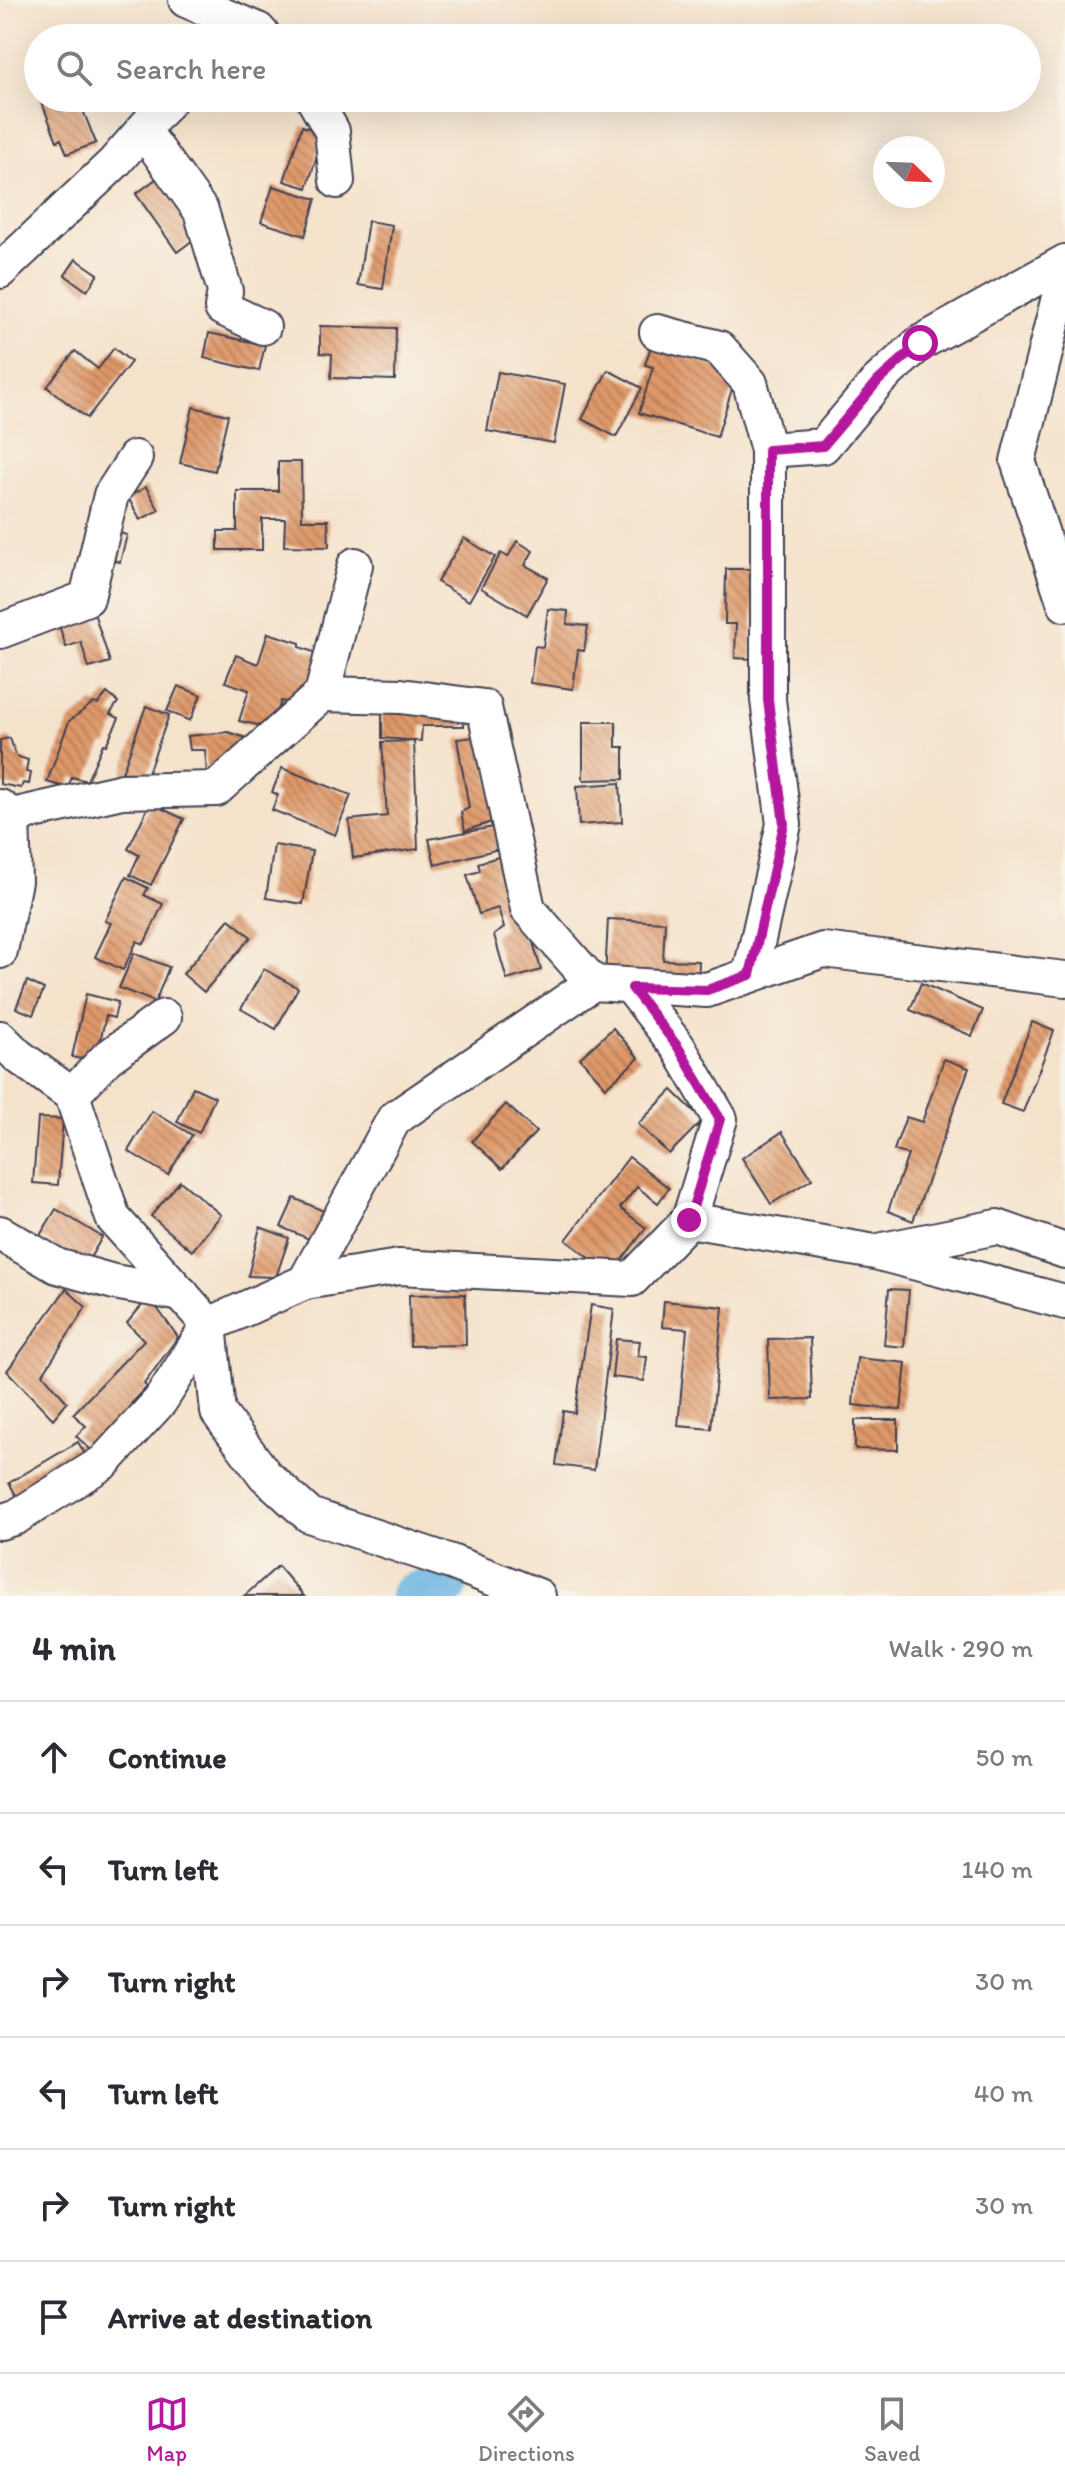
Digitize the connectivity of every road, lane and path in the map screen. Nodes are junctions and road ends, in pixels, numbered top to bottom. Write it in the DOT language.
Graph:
graph roads {
  1 [pos="201,16"];
  2 [pos="234,24"];
  3 [pos="159,112"];
  4 [pos="321,112"];
  5 [pos="143,130"];
  6 [pos="337,181"];
  7 [pos="1065,262"];
  8 [pos="0,271"];
  9 [pos="1065,273"];
  10 [pos="263,327"];
  11 [pos="657,332"];
  12 [pos="768,450"];
  13 [pos="135,458"];
  14 [pos="355,565"];
  15 [pos="1065,604"];
  16 [pos="0,631"];
  17 [pos="322,694"];
  18 [pos="6,811"];
  19 [pos="0,951"];
  20 [pos="750,975"];
  21 [pos="1065,979"];
  22 [pos="593,983"];
  23 [pos="632,988"];
  24 [pos="164,1017"];
  25 [pos="0,1038"];
  26 [pos="72,1095"];
  27 [pos="689,1220"];
  28 [pos="0,1233"];
  29 [pos="1065,1251"];
  30 [pos="875,1252"];
  31 [pos="305,1282"];
  32 [pos="182,1294"];
  33 [pos="1065,1302"];
  34 [pos="209,1325"];
  35 [pos="0,1522"];
  36 [pos="538,1596"];
  1 -- 2 [label="street"];
  3 -- 5 [label="street"];
  4 -- 6 [label="street"];
  5 -- 8 [label="street"];
  5 -- 10 [label="street"];
  7 -- 12 [label="street"];
  9 -- 15 [label="street"];
  11 -- 12 [label="street"];
  12 -- 20 [label="street"];
  13 -- 16 [label="street"];
  14 -- 17 [label="street"];
  17 -- 18 [label="street"];
  17 -- 22 [label="street"];
  18 -- 19 [label="street"];
  20 -- 21 [label="street"];
  20 -- 23 [label="street"];
  22 -- 23 [label="street"];
  22 -- 31 [label="street"];
  23 -- 27 [label="street"];
  24 -- 26 [label="street"];
  25 -- 26 [label="street"];
  26 -- 32 [label="street"];
  27 -- 30 [label="street"];
  27 -- 31 [label="street"];
  28 -- 32 [label="street"];
  29 -- 30 [label="street"];
  30 -- 33 [label="street"];
  31 -- 34 [label="street"];
  32 -- 34 [label="street"];
  34 -- 35 [label="street"];
  34 -- 36 [label="street"];
}
